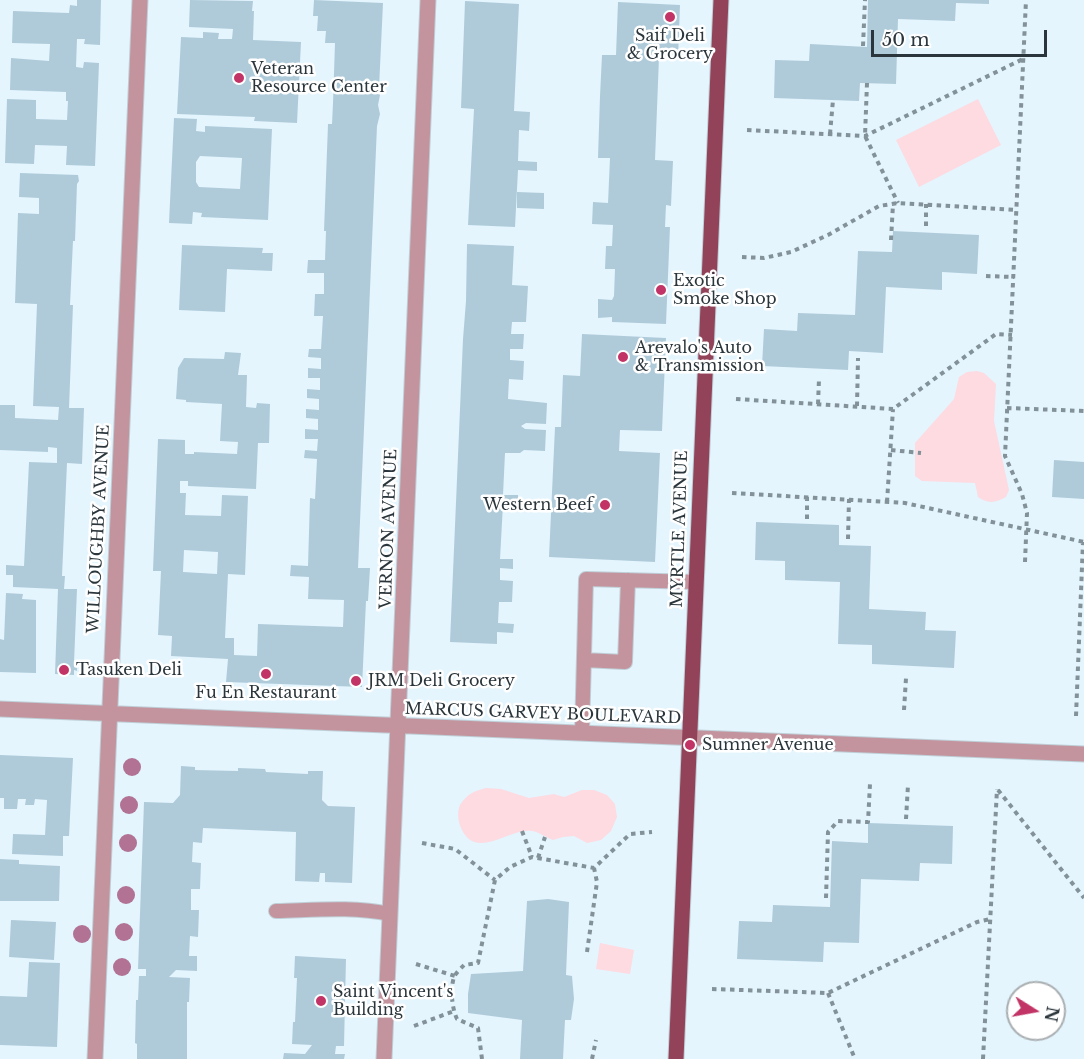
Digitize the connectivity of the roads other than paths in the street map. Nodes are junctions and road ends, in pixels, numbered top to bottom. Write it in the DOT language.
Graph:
graph roads {
  1 [pos="140,0"];
  2 [pos="429,0"];
  3 [pos="721,0"];
  4 [pos="628,580"];
  5 [pos="696,582"];
  6 [pos="584,660"];
  7 [pos="0,709"];
  8 [pos="109,714"];
  9 [pos="398,726"];
  10 [pos="582,733"];
  11 [pos="689,738"];
  12 [pos="1084,754"];
  13 [pos="276,911"];
  14 [pos="390,914"];
  15 [pos="95,1059"];
  16 [pos="384,1059"];
  17 [pos="676,1059"];
  1 -- 8 [label="street, WILLOUGHBY AVENUE"];
  2 -- 9 [label="street, VERNON AVENUE"];
  3 -- 5 [label="main road, MYRTLE AVENUE"];
  4 -- 5 [label="lane"];
  4 -- 6 [label="lane"];
  4 -- 6 [label="lane"];
  5 -- 11 [label="main road, MYRTLE AVENUE"];
  6 -- 10 [label="lane"];
  7 -- 8 [label="street, MARCUS GARVEY BOULEVARD"];
  8 -- 9 [label="street, MARCUS GARVEY BOULEVARD"];
  8 -- 15 [label="street, WILLOUGHBY AVENUE"];
  9 -- 10 [label="street, MARCUS GARVEY BOULEVARD"];
  9 -- 14 [label="street, VERNON AVENUE"];
  10 -- 11 [label="street, MARCUS GARVEY BOULEVARD"];
  11 -- 12 [label="street, MARCUS GARVEY BOULEVARD"];
  11 -- 17 [label="main road, MYRTLE AVENUE"];
  13 -- 14 [label="lane"];
  14 -- 16 [label="street, VERNON AVENUE"];
}
